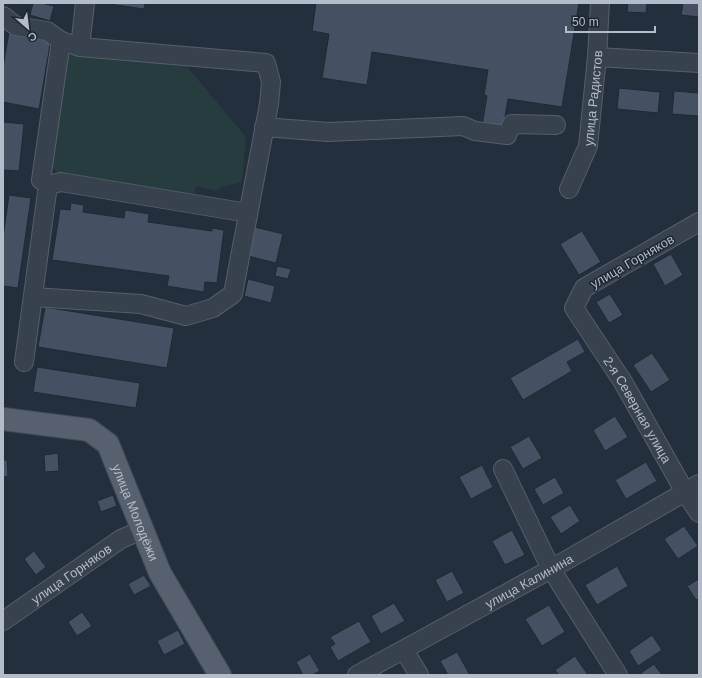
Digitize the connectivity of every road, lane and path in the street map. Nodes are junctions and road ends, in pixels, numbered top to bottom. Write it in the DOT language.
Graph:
graph roads {
  1 [pos="85,3"];
  2 [pos="600,3"];
  3 [pos="3,16"];
  4 [pos="61,41"];
  5 [pos="80,46"];
  6 [pos="597,57"];
  7 [pos="699,63"];
  8 [pos="556,125"];
  9 [pos="264,127"];
  10 [pos="48,185"];
  11 [pos="569,189"];
  12 [pos="248,213"];
  13 [pos="699,222"];
  14 [pos="33,297"];
  15 [pos="574,308"];
  16 [pos="24,362"];
  17 [pos="3,419"];
  18 [pos="503,469"];
  19 [pos="692,488"];
  20 [pos="699,513"];
  21 [pos="142,530"];
  22 [pos="551,569"];
  23 [pos="3,621"];
  24 [pos="404,650"];
  25 [pos="220,675"];
  26 [pos="357,675"];
  27 [pos="419,675"];
  28 [pos="618,675"];
  1 -- 5 [label="street"];
  2 -- 6 [label="street, улица Радистов"];
  3 -- 4 [label="street"];
  4 -- 5 [label="street"];
  4 -- 10 [label="street"];
  5 -- 9 [label="street"];
  6 -- 7 [label="street"];
  6 -- 11 [label="street, улица Радистов"];
  8 -- 9 [label="street"];
  9 -- 12 [label="street"];
  10 -- 12 [label="street"];
  10 -- 14 [label="street"];
  12 -- 14 [label="street"];
  13 -- 15 [label="street, улица Горняков"];
  14 -- 16 [label="street"];
  15 -- 19 [label="street, 2-я Северная улица"];
  17 -- 21 [label="main road, улица Молодёжи"];
  18 -- 22 [label="street"];
  19 -- 20 [label="street, 2-я Северная улица"];
  19 -- 22 [label="street, улица Калинина"];
  21 -- 23 [label="street, улица Горняков"];
  21 -- 25 [label="main road, улица Молодёжи"];
  22 -- 24 [label="street, улица Калинина"];
  22 -- 28 [label="street"];
  24 -- 26 [label="street, улица Калинина"];
  24 -- 27 [label="street"];
}
